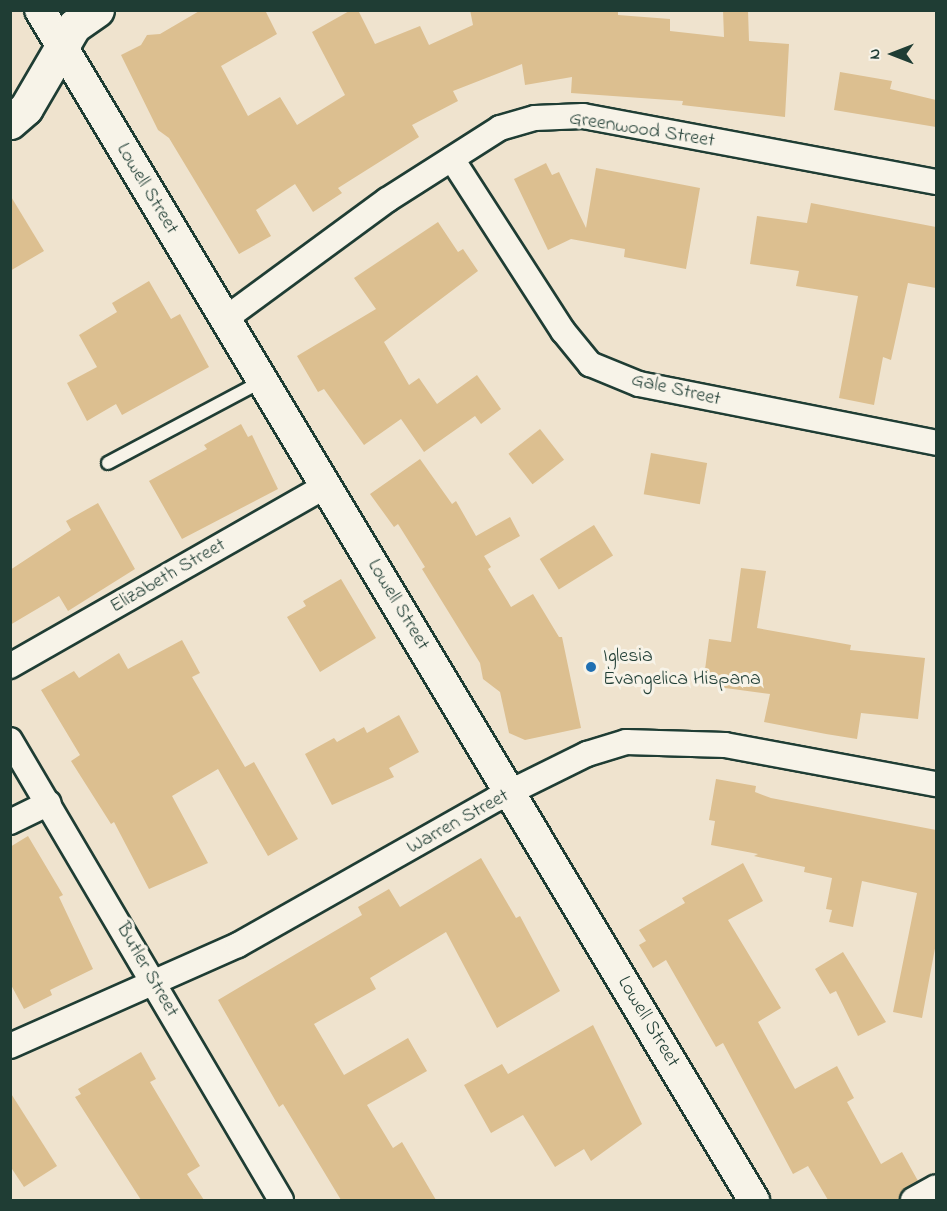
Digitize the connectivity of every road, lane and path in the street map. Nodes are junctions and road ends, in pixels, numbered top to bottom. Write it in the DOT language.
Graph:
graph roads {
  1 [pos="40,10"];
  2 [pos="98,10"];
  3 [pos="61,46"];
  4 [pos="10,122"];
  5 [pos="452,159"];
  6 [pos="936,182"];
  7 [pos="225,319"];
  8 [pos="263,381"];
  9 [pos="936,443"];
  10 [pos="108,463"];
  11 [pos="326,486"];
  12 [pos="10,666"];
  13 [pos="10,740"];
  14 [pos="936,784"];
  15 [pos="510,792"];
  16 [pos="49,803"];
  17 [pos="10,822"];
  18 [pos="154,982"];
  19 [pos="10,1046"];
  20 [pos="936,1187"];
  21 [pos="281,1200"];
  22 [pos="754,1200"];
  23 [pos="913,1200"];
  1 -- 3 [label="street, Lowell Street"];
  2 -- 3 [label="main road"];
  3 -- 4 [label="main road"];
  3 -- 7 [label="street, Lowell Street"];
  5 -- 6 [label="street, Greenwood Street"];
  5 -- 7 [label="street, Greenwood Street"];
  5 -- 9 [label="street, Gale Street"];
  7 -- 8 [label="street, Lowell Street"];
  8 -- 10 [label="lane"];
  8 -- 11 [label="street, Lowell Street"];
  11 -- 12 [label="street, Elizabeth Street"];
  11 -- 15 [label="street, Lowell Street"];
  13 -- 16 [label="street, Butler Street"];
  14 -- 15 [label="street, Warren Street"];
  15 -- 18 [label="street, Warren Street"];
  15 -- 22 [label="street, Lowell Street"];
  16 -- 17 [label="street"];
  16 -- 18 [label="street, Butler Street"];
  18 -- 19 [label="street, Warren Street"];
  18 -- 21 [label="street, Butler Street"];
  20 -- 23 [label="street"];
}
